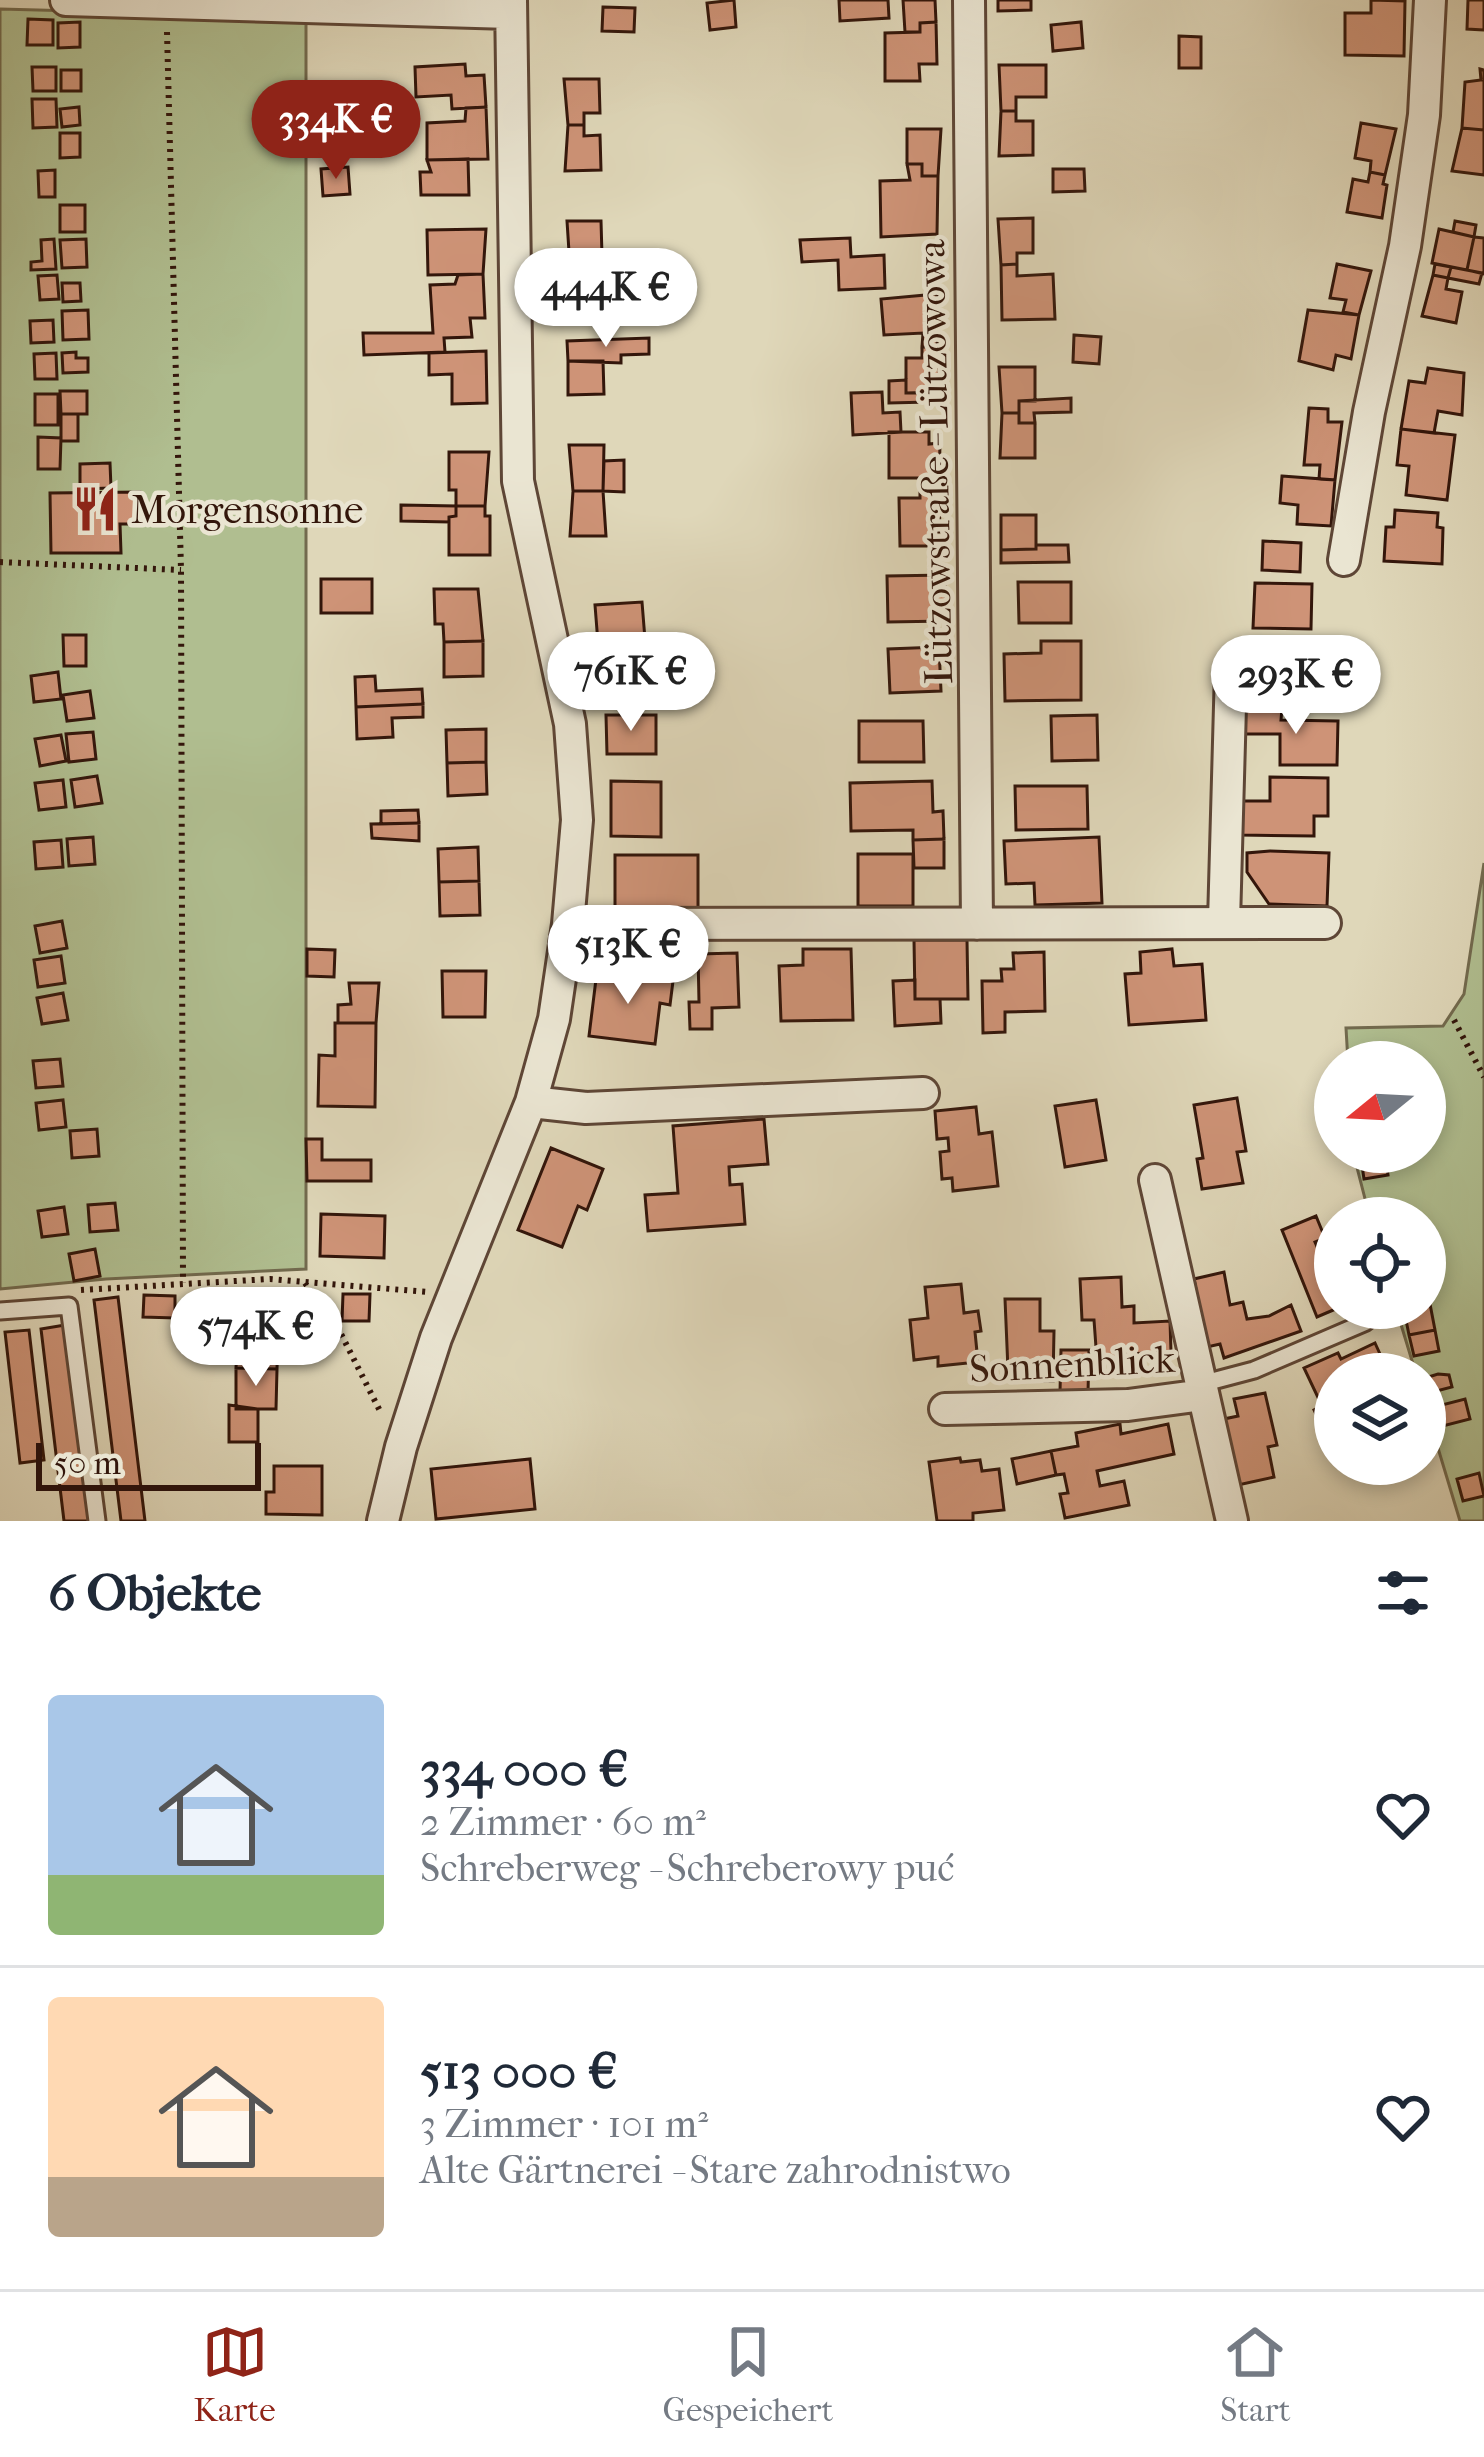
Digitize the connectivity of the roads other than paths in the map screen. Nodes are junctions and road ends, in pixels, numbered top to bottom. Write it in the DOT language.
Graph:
graph roads {
  1 [pos="66,0"];
  2 [pos="969,0"];
  3 [pos="1430,0"];
  4 [pos="510,7"];
  5 [pos="1344,560"];
  6 [pos="1231,670"];
  7 [pos="1224,922"];
  8 [pos="1325,923"];
  9 [pos="568,924"];
  10 [pos="977,924"];
  11 [pos="923,1093"];
  12 [pos="531,1102"];
  13 [pos="1155,1180"];
  14 [pos="0,1312"];
  15 [pos="1350,1329"];
  16 [pos="1202,1389"];
  17 [pos="945,1409"];
  18 [pos="97,1521"];
  19 [pos="383,1521"];
  20 [pos="1232,1521"];
  1 -- 4 [label="street"];
  2 -- 10 [label="street, Lützowstraße - Lützowowa"];
  3 -- 5 [label="street"];
  4 -- 9 [label="street"];
  6 -- 7 [label="street"];
  7 -- 8 [label="street"];
  7 -- 10 [label="street"];
  9 -- 10 [label="street"];
  9 -- 12 [label="street"];
  11 -- 12 [label="street"];
  12 -- 19 [label="street"];
  13 -- 16 [label="street, Sonnenblick"];
  14 -- 18 [label="lane"];
  15 -- 16 [label="lane, Sonnenblick"];
  16 -- 17 [label="street, Sonnenblick"];
  16 -- 20 [label="street, Sonnenblick"];
}
